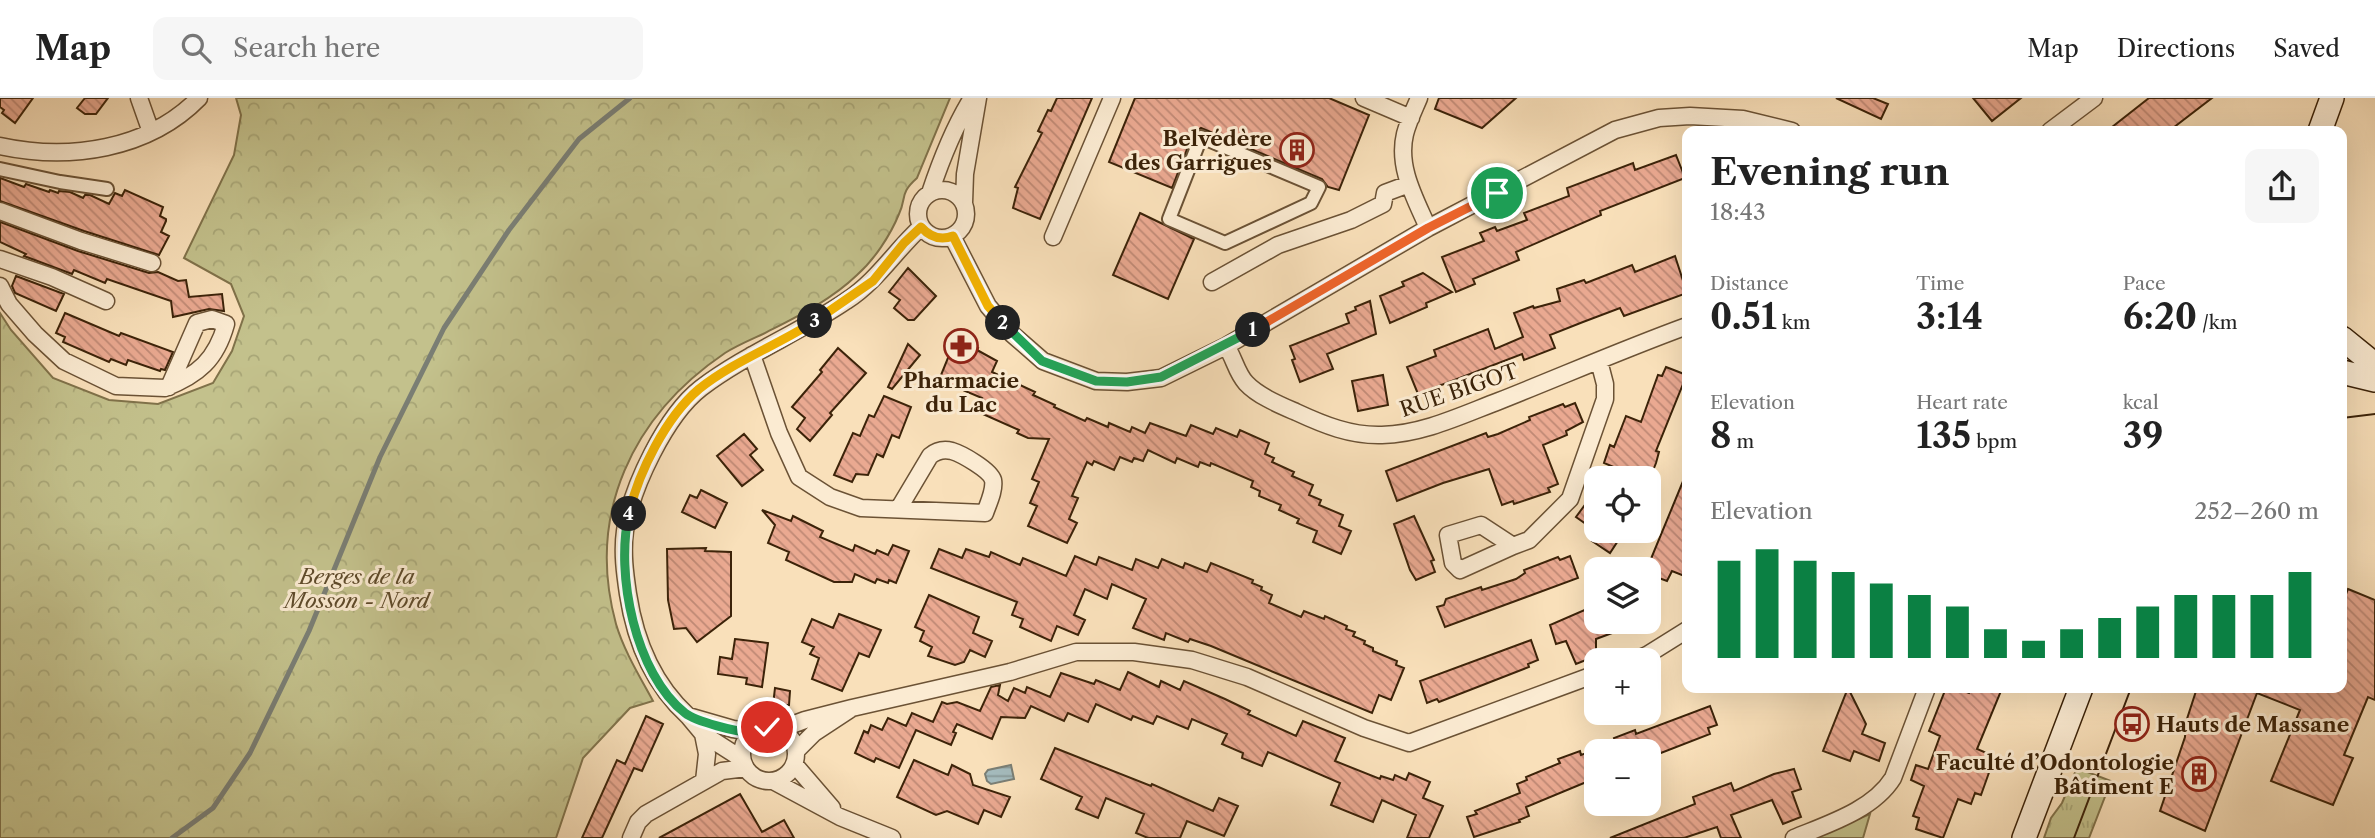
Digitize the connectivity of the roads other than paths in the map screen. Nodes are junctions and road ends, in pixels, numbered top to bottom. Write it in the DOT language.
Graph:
graph roads {
  1 [pos="139,98"];
  2 [pos="199,98"];
  3 [pos="972,98"];
  4 [pos="978,98"];
  5 [pos="1112,98"];
  6 [pos="1364,98"];
  7 [pos="1419,98"];
  8 [pos="2094,98"];
  9 [pos="2332,98"];
  10 [pos="1411,118"];
  11 [pos="1772,126"];
  12 [pos="2057,126"];
  13 [pos="2322,126"];
  14 [pos="151,132"];
  15 [pos="1201,137"];
  16 [pos="0,146"];
  17 [pos="0,169"];
  18 [pos="1409,184"];
  19 [pos="107,189"];
  20 [pos="930,193"];
  21 [pos="964,203"];
  22 [pos="0,211"];
  23 [pos="921,227"];
  24 [pos="1428,228"];
  25 [pos="953,236"];
  26 [pos="1053,237"];
  27 [pos="0,259"];
  28 [pos="152,263"];
  29 [pos="1212,282"];
  30 [pos="0,286"];
  31 [pos="106,301"];
  32 [pos="1682,328"];
  33 [pos="2347,343"];
  34 [pos="1226,345"];
  35 [pos="2347,353"];
  36 [pos="752,355"];
  37 [pos="1599,361"];
  38 [pos="2373,367"];
  39 [pos="2347,373"];
  40 [pos="169,387"];
  41 [pos="899,508"];
  42 [pos="1513,546"];
  43 [pos="1682,633"];
  44 [pos="1658,648"];
  45 [pos="1584,678"];
  46 [pos="1925,693"];
  47 [pos="2079,693"];
  48 [pos="852,708"];
  49 [pos="688,716"];
  50 [pos="781,729"];
  51 [pos="754,732"];
  52 [pos="704,734"];
  53 [pos="796,758"];
  54 [pos="744,763"];
  55 [pos="704,781"];
  56 [pos="773,781"];
  57 [pos="840,817"];
  58 [pos="631,838"];
  59 [pos="892,838"];
  60 [pos="1794,838"];
  61 [pos="2024,838"];
  1 -- 14 [label="street"];
  2 -- 14 [label="street"];
  3 -- 20 [label="street"];
  4 -- 21 [label="street"];
  5 -- 26 [label="street"];
  6 -- 10 [label="street"];
  7 -- 10 [label="street"];
  8 -- 12 [label="street"];
  9 -- 13 [label="main road"];
  10 -- 18 [label="street"];
  11 -- 24 [label="street"];
  14 -- 16 [label="street"];
  15 -- 15 [label="street"];
  17 -- 19 [label="street"];
  18 -- 24 [label="street"];
  18 -- 29 [label="street"];
  20 -- 21 [label="street"];
  20 -- 23 [label="street"];
  21 -- 25 [label="street"];
  22 -- 28 [label="street"];
  23 -- 25 [label="street"];
  23 -- 36 [label="street"];
  24 -- 34 [label="street"];
  25 -- 34 [label="street"];
  27 -- 31 [label="street"];
  30 -- 40 [label="street"];
  32 -- 37 [label="street, RUE BIGOT"];
  33 -- 38 [label="main road"];
  34 -- 37 [label="street, RUE BIGOT"];
  35 -- 38 [label="main road"];
  36 -- 41 [label="street"];
  36 -- 49 [label="street"];
  37 -- 42 [label="street"];
  38 -- 39 [label="main road"];
  41 -- 41 [label="street"];
  43 -- 44 [label="street"];
  45 -- 48 [label="street"];
  46 -- 60 [label="street"];
  47 -- 61 [label="main road"];
  48 -- 50 [label="street"];
  48 -- 53 [label="street"];
  49 -- 51 [label="street"];
  49 -- 52 [label="street"];
  50 -- 51 [label="street"];
  50 -- 53 [label="street"];
  51 -- 54 [label="street"];
  52 -- 54 [label="street"];
  52 -- 55 [label="street"];
  53 -- 56 [label="street"];
  53 -- 57 [label="street"];
  54 -- 55 [label="street"];
  54 -- 56 [label="street"];
  55 -- 58 [label="street"];
  56 -- 57 [label="street"];
  57 -- 59 [label="street"];
}
